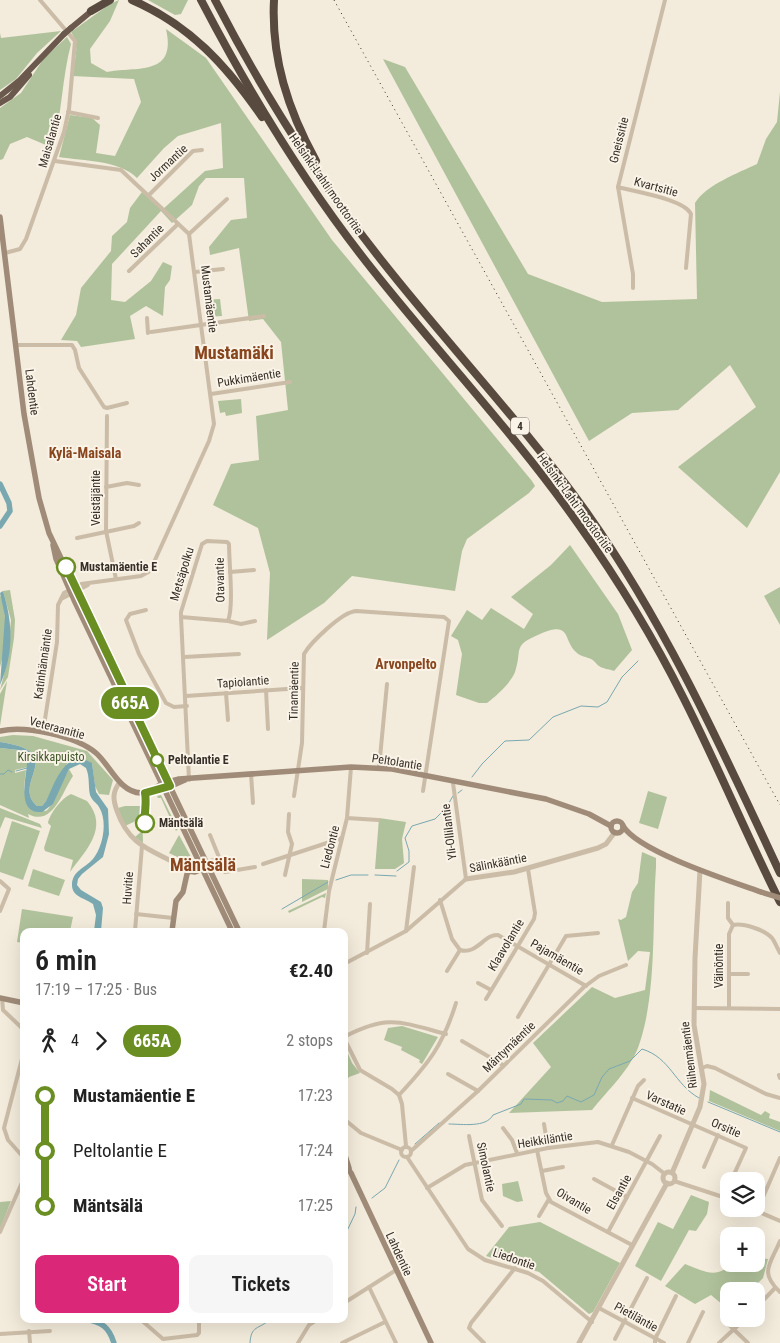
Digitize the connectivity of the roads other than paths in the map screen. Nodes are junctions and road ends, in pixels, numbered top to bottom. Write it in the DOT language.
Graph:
graph roads {
  1 [pos="40,0"];
  2 [pos="105,0"];
  3 [pos="110,0"];
  4 [pos="132,0"];
  5 [pos="201,0"];
  6 [pos="215,0"];
  7 [pos="274,0"];
  8 [pos="666,0"];
  9 [pos="91,11"];
  10 [pos="42,56"];
  11 [pos="0,96"];
  12 [pos="0,103"];
  13 [pos="68,112"];
  14 [pos="98,118"];
  15 [pos="202,150"];
  16 [pos="55,161"];
  17 [pos="310,183"];
  18 [pos="618,187"];
  19 [pos="149,195"];
  20 [pos="227,199"];
  21 [pos="341,206"];
  22 [pos="0,217"];
  23 [pos="178,224"];
  24 [pos="189,234"];
  25 [pos="5,253"];
  26 [pos="686,268"];
  27 [pos="223,269"];
  28 [pos="129,271"];
  29 [pos="195,272"];
  30 [pos="633,288"];
  31 [pos="264,316"];
  32 [pos="147,318"];
  33 [pos="202,326"];
  34 [pos="16,344"];
  35 [pos="290,382"];
  36 [pos="211,394"];
  37 [pos="127,403"];
  38 [pos="106,416"];
  39 [pos="139,485"];
  40 [pos="106,487"];
  41 [pos="139,523"];
  42 [pos="106,531"];
  43 [pos="52,538"];
  44 [pos="77,538"];
  45 [pos="207,541"];
  46 [pos="254,570"];
  47 [pos="230,572"];
  48 [pos="116,579"];
  49 [pos="77,588"];
  50 [pos="70,592"];
  51 [pos="146,610"];
  52 [pos="181,616"];
  53 [pos="256,621"];
  54 [pos="228,622"];
  55 [pos="239,654"];
  56 [pos="184,657"];
  57 [pos="387,684"];
  58 [pos="302,688"];
  59 [pos="266,690"];
  60 [pos="226,693"];
  61 [pos="186,696"];
  62 [pos="187,706"];
  63 [pos="228,720"];
  64 [pos="268,730"];
  65 [pos="0,731"];
  66 [pos="43,732"];
  67 [pos="351,767"];
  68 [pos="379,768"];
  69 [pos="298,769"];
  70 [pos="252,774"];
  71 [pos="426,776"];
  72 [pos="188,780"];
  73 [pos="120,782"];
  74 [pos="454,783"];
  75 [pos="166,785"];
  76 [pos="423,791"];
  77 [pos="294,796"];
  78 [pos="253,803"];
  79 [pos="289,814"];
  80 [pos="347,818"];
  81 [pos="378,820"];
  82 [pos="612,824"];
  83 [pos="619,830"];
  84 [pos="210,835"];
  85 [pos="342,838"];
  86 [pos="142,846"];
  87 [pos="288,856"];
  88 [pos="219,861"];
  89 [pos="263,864"];
  90 [pos="204,866"];
  91 [pos="414,866"];
  92 [pos="254,867"];
  93 [pos="528,869"];
  94 [pos="700,870"];
  95 [pos="190,871"];
  96 [pos="780,873"];
  97 [pos="285,875"];
  98 [pos="466,879"];
  99 [pos="0,881"];
  100 [pos="440,900"];
  101 [pos="780,900"];
  102 [pos="728,903"];
  103 [pos="370,904"];
  104 [pos="0,911"];
  105 [pos="136,914"];
  106 [pos="174,918"];
  107 [pos="734,925"];
  108 [pos="135,928"];
  109 [pos="172,928"];
  110 [pos="231,928"];
  111 [pos="237,928"];
  112 [pos="324,928"];
  113 [pos="406,931"];
  114 [pos="598,933"];
  115 [pos="517,945"];
  116 [pos="460,950"];
  117 [pos="367,953"];
  118 [pos="780,953"];
  119 [pos="348,962"];
  120 [pos="550,964"];
  121 [pos="626,965"];
  122 [pos="447,971"];
  123 [pos="729,974"];
  124 [pos="748,974"];
  125 [pos="478,983"];
  126 [pos="586,986"];
  127 [pos="491,990"];
  128 [pos="1,998"];
  129 [pos="486,999"];
  130 [pos="20,1003"];
  131 [pos="456,1003"];
  132 [pos="694,1008"];
  133 [pos="729,1008"];
  134 [pos="780,1009"];
  135 [pos="1,1011"];
  136 [pos="518,1017"];
  137 [pos="20,1027"];
  138 [pos="446,1034"];
  139 [pos="348,1035"];
  140 [pos="462,1041"];
  141 [pos="348,1045"];
  142 [pos="20,1066"];
  143 [pos="503,1066"];
  144 [pos="702,1068"];
  145 [pos="448,1074"];
  146 [pos="644,1080"];
  147 [pos="478,1091"];
  148 [pos="399,1095"];
  149 [pos="632,1098"];
  150 [pos="780,1098"];
  151 [pos="348,1122"];
  152 [pos="544,1124"];
  153 [pos="693,1125"];
  154 [pos="503,1128"];
  155 [pos="2,1133"];
  156 [pos="469,1136"];
  157 [pos="660,1136"];
  158 [pos="718,1136"];
  159 [pos="612,1145"];
  160 [pos="406,1146"];
  161 [pos="548,1148"];
  162 [pos="402,1150"];
  163 [pos="538,1150"];
  164 [pos="411,1151"];
  165 [pos="20,1153"];
  166 [pos="517,1154"];
  167 [pos="407,1156"];
  168 [pos="780,1158"];
  169 [pos="647,1161"];
  170 [pos="348,1164"];
  171 [pos="474,1164"];
  172 [pos="563,1167"];
  173 [pos="704,1167"];
  174 [pos="348,1168"];
  175 [pos="542,1171"];
  176 [pos="735,1172"];
  177 [pos="351,1173"];
  178 [pos="672,1173"];
  179 [pos="665,1174"];
  180 [pos="594,1179"];
  181 [pos="674,1180"];
  182 [pos="667,1184"];
  183 [pos="20,1187"];
  184 [pos="427,1188"];
  185 [pos="765,1189"];
  186 [pos="627,1196"];
  187 [pos="720,1196"];
  188 [pos="549,1199"];
  189 [pos="765,1214"];
  190 [pos="539,1216"];
  191 [pos="780,1221"];
  192 [pos="502,1226"];
  193 [pos="0,1232"];
  194 [pos="608,1232"];
  195 [pos="780,1241"];
  196 [pos="632,1245"];
  197 [pos="515,1268"];
  198 [pos="396,1270"];
  199 [pos="647,1278"];
  200 [pos="369,1287"];
  201 [pos="776,1288"];
  202 [pos="780,1292"];
  203 [pos="676,1296"];
  204 [pos="765,1299"];
  205 [pos="348,1300"];
  206 [pos="599,1308"];
  207 [pos="703,1312"];
  208 [pos="385,1322"];
  209 [pos="592,1322"];
  210 [pos="623,1322"];
  211 [pos="145,1323"];
  212 [pos="199,1323"];
  213 [pos="312,1323"];
  214 [pos="309,1325"];
  215 [pos="731,1327"];
  216 [pos="737,1327"];
  217 [pos="734,1330"];
  218 [pos="50,1331"];
  219 [pos="29,1332"];
  220 [pos="0,1334"];
  221 [pos="615,1339"];
  222 [pos="655,1341"];
  223 [pos="30,1343"];
  224 [pos="298,1343"];
  225 [pos="342,1343"];
  226 [pos="396,1343"];
  227 [pos="431,1343"];
  228 [pos="484,1343"];
  229 [pos="580,1343"];
  230 [pos="664,1343"];
  231 [pos="688,1343"];
  232 [pos="719,1343"];
  233 [pos="748,1343"];
  1 -- 13 [label="street, Maisalantie"];
  2 -- 9 [label="highway"];
  3 -- 9 [label="highway"];
  4 -- 17 [label="highway"];
  5 -- 17 [label="highway, Helsinki-Lahti moottoritie / 4"];
  6 -- 21 [label="highway, Helsinki-Lahti moottoritie / 4"];
  7 -- 21 [label="highway"];
  8 -- 18 [label="street, Gneissitie"];
  9 -- 10 [label="highway, bridge"];
  10 -- 11 [label="highway"];
  10 -- 12 [label="highway"];
  13 -- 14 [label="street"];
  13 -- 16 [label="street, Maisalantie"];
  15 -- 19 [label="street, Jormantie"];
  16 -- 19 [label="street"];
  16 -- 25 [label="street, Maisalantie"];
  17 -- 101 [label="highway, Helsinki-Lahti moottoritie / 4"];
  18 -- 26 [label="street, Kvartsitie"];
  18 -- 30 [label="street, Gneissitie"];
  19 -- 23 [label="street"];
  20 -- 24 [label="street"];
  21 -- 96 [label="highway, Helsinki-Lahti moottoritie / 4"];
  22 -- 25 [label="main road, Lahdentie"];
  23 -- 24 [label="street"];
  23 -- 28 [label="street, Sahantie"];
  24 -- 29 [label="street, Mustamäentie"];
  25 -- 34 [label="main road, Lahdentie"];
  27 -- 29 [label="street"];
  29 -- 33 [label="street, Mustamäentie"];
  31 -- 33 [label="street"];
  32 -- 33 [label="street"];
  33 -- 36 [label="street, Mustamäentie"];
  34 -- 37 [label="street"];
  34 -- 43 [label="main road, Lahdentie"];
  35 -- 36 [label="street, Pukkimäentie"];
  36 -- 48 [label="street, Mustamäentie"];
  38 -- 40 [label="street, Veistäjäntie"];
  39 -- 40 [label="street"];
  40 -- 42 [label="street, Veistäjäntie"];
  41 -- 42 [label="street"];
  42 -- 44 [label="street"];
  42 -- 48 [label="street, Veistäjäntie"];
  43 -- 49 [label="main road, Lahdentie"];
  43 -- 50 [label="main road, Lahdentie"];
  45 -- 47 [label="street, Otavantie"];
  45 -- 52 [label="street, Metsäpolku"];
  46 -- 47 [label="street"];
  47 -- 54 [label="street, Otavantie"];
  48 -- 49 [label="street, Mustamäentie"];
  49 -- 50 [label="street, Katinhännäntie"];
  49 -- 75 [label="main road, Lahdentie"];
  50 -- 66 [label="street, Katinhännäntie"];
  50 -- 75 [label="main road, Lahdentie"];
  51 -- 62 [label="street"];
  52 -- 54 [label="street, Otavantie"];
  52 -- 56 [label="street"];
  53 -- 54 [label="street"];
  55 -- 56 [label="street"];
  56 -- 61 [label="street"];
  57 -- 68 [label="street"];
  58 -- 59 [label="street, Tapiolantie"];
  58 -- 69 [label="street, Tinamäentie"];
  58 -- 71 [label="street, Tinamäentie"];
  59 -- 60 [label="street, Tapiolantie"];
  59 -- 64 [label="street"];
  60 -- 61 [label="street, Tapiolantie"];
  60 -- 63 [label="street"];
  61 -- 62 [label="street"];
  62 -- 72 [label="street"];
  65 -- 66 [label="main road, Veteraanitie"];
  66 -- 73 [label="main road, Veteraanitie"];
  67 -- 68 [label="main road, Peltolantie"];
  67 -- 69 [label="main road, Peltolantie"];
  67 -- 80 [label="street, Liedontie"];
  68 -- 71 [label="main road, Peltolantie"];
  69 -- 70 [label="main road, Peltolantie"];
  69 -- 77 [label="street, Tinamäentie"];
  70 -- 72 [label="main road, Peltolantie"];
  70 -- 78 [label="street"];
  71 -- 74 [label="main road, Peltolantie"];
  71 -- 76 [label="street"];
  72 -- 75 [label="main road, Peltolantie"];
  73 -- 75 [label="main road, Veteraanitie"];
  73 -- 86 [label="street"];
  74 -- 82 [label="main road, Peltolantie"];
  74 -- 98 [label="street, Yli-Ollilantie"];
  75 -- 90 [label="main road, Lahdentie"];
  79 -- 87 [label="street"];
  80 -- 81 [label="street"];
  80 -- 85 [label="street, Liedontie"];
  82 -- 83 [label="main road"];
  82 -- 83 [label="main road, Peltolantie"];
  83 -- 93 [label="street, Sälinkääntie"];
  83 -- 94 [label="main road"];
  84 -- 88 [label="street"];
  85 -- 87 [label="street"];
  85 -- 112 [label="street, Liedontie"];
  86 -- 95 [label="street"];
  86 -- 105 [label="street, Huvitie"];
  87 -- 89 [label="street"];
  87 -- 97 [label="street"];
  88 -- 90 [label="street"];
  88 -- 92 [label="street"];
  90 -- 95 [label="main road"];
  90 -- 110 [label="main road, Lahdentie"];
  90 -- 111 [label="main road, Lahdentie"];
  91 -- 113 [label="street"];
  93 -- 98 [label="street, Sälinkääntie"];
  93 -- 115 [label="street, Klaavolantie"];
  94 -- 101 [label="main road, bridge"];
  94 -- 132 [label="street, Riihenmäentie"];
  95 -- 106 [label="main road"];
  98 -- 100 [label="street, Sälinkääntie"];
  99 -- 104 [label="street"];
  100 -- 113 [label="street, Sälinkääntie"];
  100 -- 116 [label="street"];
  102 -- 107 [label="street"];
  103 -- 117 [label="street"];
  105 -- 106 [label="street"];
  105 -- 108 [label="street, Huvitie"];
  106 -- 109 [label="main road"];
  107 -- 118 [label="street"];
  107 -- 123 [label="street, Väinöntie"];
  113 -- 117 [label="street, Sälinkääntie"];
  114 -- 120 [label="street"];
  115 -- 116 [label="street, Pajamäentie"];
  115 -- 120 [label="street, Pajamäentie"];
  115 -- 127 [label="street, Klaavolantie"];
  116 -- 122 [label="street"];
  117 -- 119 [label="street, Sälinkääntie"];
  120 -- 126 [label="street, Pajamäentie"];
  120 -- 136 [label="street"];
  121 -- 126 [label="street, Mäntymäentie"];
  123 -- 124 [label="street"];
  123 -- 133 [label="street, Väinöntie"];
  125 -- 127 [label="street"];
  126 -- 143 [label="street, Mäntymäentie"];
  127 -- 129 [label="street, Klaavolantie"];
  128 -- 130 [label="main road"];
  128 -- 135 [label="street"];
  131 -- 138 [label="street"];
  132 -- 133 [label="street"];
  132 -- 144 [label="street, Riihenmäentie"];
  133 -- 134 [label="street"];
  135 -- 137 [label="street"];
  138 -- 139 [label="street"];
  138 -- 148 [label="street"];
  140 -- 143 [label="street"];
  141 -- 148 [label="street"];
  142 -- 155 [label="street"];
  143 -- 147 [label="street, Mäntymäentie"];
  144 -- 150 [label="street"];
  144 -- 153 [label="street, Riihenmäentie"];
  145 -- 147 [label="street"];
  146 -- 149 [label="street, Varstatie"];
  147 -- 164 [label="street, Mäntymäentie"];
  148 -- 160 [label="street"];
  149 -- 153 [label="street, Varstatie"];
  149 -- 159 [label="street, Varstatie"];
  151 -- 162 [label="street"];
  152 -- 161 [label="street"];
  153 -- 158 [label="street, Orsitie"];
  153 -- 178 [label="street, Riihenmäentie"];
  154 -- 166 [label="street"];
  155 -- 165 [label="street"];
  156 -- 171 [label="street, Simolantie"];
  157 -- 169 [label="street, Elsantie"];
  158 -- 173 [label="street"];
  158 -- 176 [label="street, Orsitie"];
  159 -- 161 [label="street, Heikkiläntie"];
  159 -- 169 [label="street, Heikkiläntie"];
  160 -- 162 [label="street"];
  160 -- 164 [label="street"];
  161 -- 163 [label="street, Heikkiläntie"];
  162 -- 167 [label="street, Liedontie"];
  163 -- 166 [label="street, Heikkiläntie"];
  163 -- 175 [label="street, Oivantie"];
  164 -- 167 [label="street, Mäntymäentie"];
  166 -- 171 [label="street, Heikkiläntie"];
  167 -- 184 [label="street, Liedontie"];
  168 -- 185 [label="street"];
  169 -- 179 [label="street, Heikkiläntie"];
  169 -- 186 [label="street, Elsantie"];
  170 -- 177 [label="main road, Lahdentie"];
  171 -- 184 [label="street, Heikkiläntie"];
  171 -- 192 [label="street, Simolantie"];
  172 -- 175 [label="street"];
  174 -- 177 [label="main road, Lahdentie"];
  175 -- 188 [label="street, Oivantie"];
  177 -- 198 [label="main road, Lahdentie"];
  178 -- 179 [label="street"];
  178 -- 181 [label="street"];
  179 -- 182 [label="street"];
  180 -- 186 [label="street"];
  181 -- 182 [label="street"];
  181 -- 187 [label="street"];
  182 -- 196 [label="street"];
  183 -- 193 [label="street"];
  184 -- 197 [label="street, Liedontie"];
  186 -- 194 [label="street, Elsantie"];
  188 -- 190 [label="street"];
  188 -- 194 [label="street, Oivantie"];
  189 -- 191 [label="street"];
  194 -- 196 [label="street, Oivantie"];
  195 -- 201 [label="street"];
  196 -- 206 [label="street"];
  197 -- 209 [label="street, Liedontie"];
  197 -- 228 [label="street"];
  198 -- 200 [label="street"];
  198 -- 227 [label="main road, Lahdentie"];
  199 -- 210 [label="street"];
  200 -- 205 [label="street"];
  200 -- 208 [label="street"];
  201 -- 202 [label="street"];
  201 -- 204 [label="street"];
  203 -- 222 [label="street"];
  206 -- 209 [label="street"];
  206 -- 210 [label="street, Pietiläntie"];
  207 -- 231 [label="street"];
  208 -- 225 [label="street"];
  208 -- 226 [label="street"];
  209 -- 229 [label="street"];
  210 -- 221 [label="street"];
  210 -- 222 [label="street, Pietiläntie"];
  211 -- 212 [label="street"];
  213 -- 214 [label="street"];
  214 -- 224 [label="street"];
  215 -- 217 [label="street"];
  216 -- 217 [label="street"];
  217 -- 232 [label="street"];
  217 -- 233 [label="street"];
  218 -- 219 [label="street"];
  219 -- 220 [label="street"];
  219 -- 223 [label="street"];
  222 -- 230 [label="street, Pietiläntie"];
}
